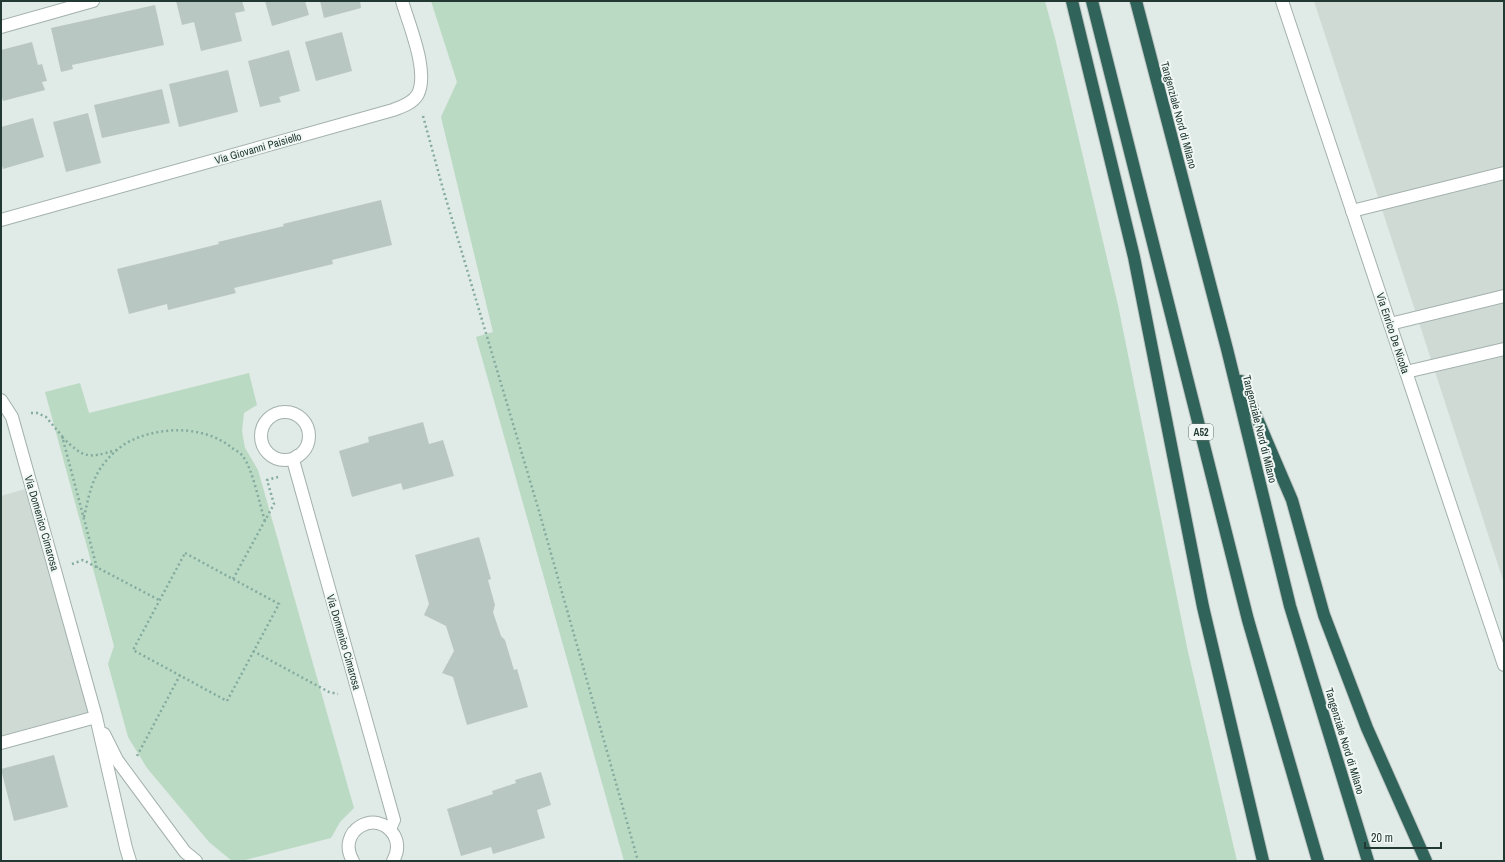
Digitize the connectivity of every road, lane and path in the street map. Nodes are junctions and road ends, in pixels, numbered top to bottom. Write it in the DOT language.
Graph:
graph roads {
  1 [pos="92,1"];
  2 [pos="402,1"];
  3 [pos="1072,1"];
  4 [pos="1092,1"];
  5 [pos="1136,1"];
  6 [pos="1282,1"];
  7 [pos="1,27"];
  8 [pos="418,95"];
  9 [pos="1504,173"];
  10 [pos="1352,211"];
  11 [pos="1,220"];
  12 [pos="1504,296"];
  13 [pos="1390,324"];
  14 [pos="1227,349"];
  15 [pos="1504,349"];
  16 [pos="1406,372"];
  17 [pos="1,400"];
  18 [pos="12,417"];
  19 [pos="62,436"];
  20 [pos="116,450"];
  21 [pos="297,456"];
  22 [pos="296,472"];
  23 [pos="84,517"];
  24 [pos="265,521"];
  25 [pos="97,568"];
  26 [pos="55,569"];
  27 [pos="233,579"];
  28 [pos="159,600"];
  29 [pos="253,651"];
  30 [pos="1504,665"];
  31 [pos="180,676"];
  32 [pos="360,700"];
  33 [pos="96,717"];
  34 [pos="1,743"];
  35 [pos="128,775"];
  36 [pos="390,829"];
  37 [pos="130,861"];
  38 [pos="196,861"];
  39 [pos="353,861"];
  40 [pos="393,861"];
  41 [pos="638,861"];
  42 [pos="1263,861"];
  43 [pos="1318,861"];
  44 [pos="1368,861"];
  45 [pos="1426,861"];
  1 -- 7 [label="street"];
  2 -- 8 [label="street"];
  3 -- 42 [label="highway"];
  4 -- 43 [label="highway, A52"];
  5 -- 14 [label="highway, Tangenziale Nord di Milano"];
  6 -- 10 [label="street, Via Enrico De Nicola"];
  8 -- 11 [label="street, Via Giovanni Paisiello"];
  8 -- 41 [label="path"];
  9 -- 10 [label="street"];
  10 -- 13 [label="street, Via Enrico De Nicola"];
  12 -- 13 [label="street"];
  13 -- 16 [label="street, Via Enrico De Nicola"];
  14 -- 44 [label="highway, Tangenziale Nord di Milano"];
  14 -- 45 [label="highway"];
  15 -- 16 [label="street"];
  16 -- 30 [label="street, Via Enrico De Nicola"];
  17 -- 18 [label="street, Via Domenico Cimarosa"];
  18 -- 19 [label="path"];
  18 -- 26 [label="street, Via Domenico Cimarosa"];
  19 -- 20 [label="path"];
  19 -- 23 [label="path"];
  20 -- 23 [label="path"];
  20 -- 24 [label="path"];
  21 -- 22 [label="street, Via Domenico Cimarosa"];
  22 -- 24 [label="path"];
  22 -- 32 [label="street, Via Domenico Cimarosa"];
  23 -- 25 [label="path"];
  24 -- 27 [label="path"];
  25 -- 26 [label="path"];
  25 -- 28 [label="path"];
  26 -- 33 [label="street, Via Domenico Cimarosa"];
  27 -- 28 [label="path"];
  27 -- 29 [label="path"];
  28 -- 31 [label="path"];
  29 -- 31 [label="path"];
  29 -- 32 [label="path"];
  31 -- 35 [label="path"];
  32 -- 36 [label="street, Via Domenico Cimarosa"];
  33 -- 34 [label="street"];
  33 -- 35 [label="street, Via Domenico Cimarosa"];
  33 -- 37 [label="street, Via Domenico Cimarosa"];
  35 -- 38 [label="street, Via Domenico Cimarosa"];
  36 -- 39 [label="street"];
  36 -- 40 [label="street, Via Domenico Cimarosa"];
}
